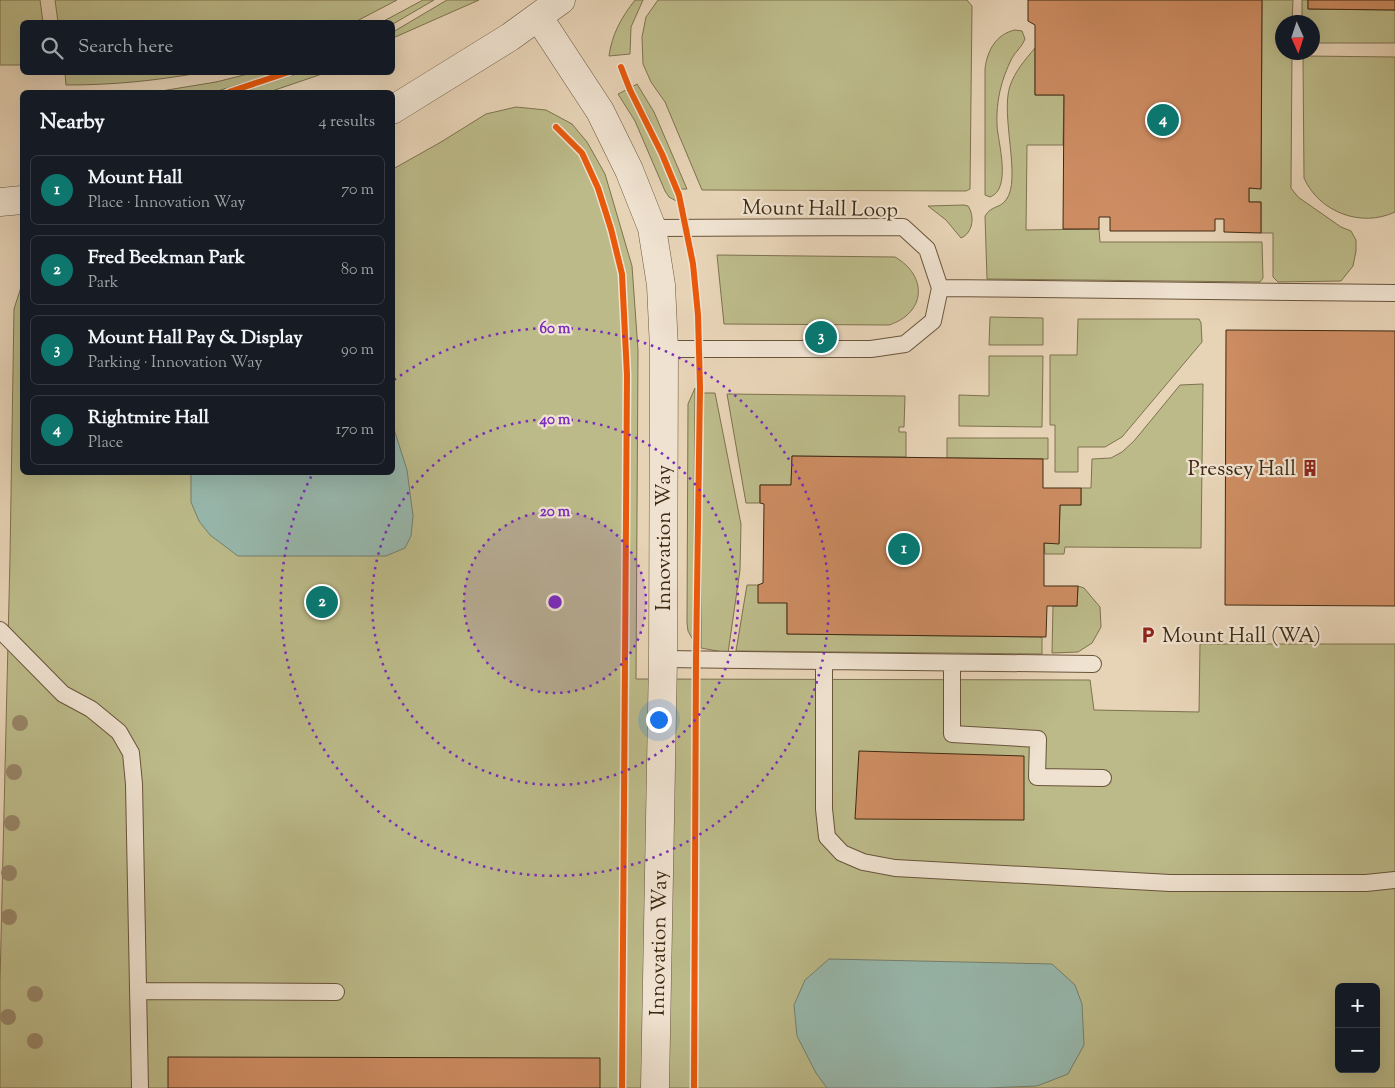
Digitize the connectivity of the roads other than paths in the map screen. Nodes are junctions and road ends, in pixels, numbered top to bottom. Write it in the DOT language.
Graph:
graph roads {
  1 [pos="562,0"];
  2 [pos="539,18"];
  3 [pos="395,108"];
  4 [pos="20,200"];
  5 [pos="0,202"];
  6 [pos="652,228"];
  7 [pos="940,288"];
  8 [pos="1395,293"];
  9 [pos="664,349"];
  10 [pos="0,630"];
  11 [pos="662,659"];
  12 [pos="824,662"];
  13 [pos="952,663"];
  14 [pos="1093,664"];
  15 [pos="1103,778"];
  16 [pos="1395,880"];
  17 [pos="138,991"];
  18 [pos="336,992"];
  19 [pos="140,1088"];
  20 [pos="655,1088"];
  1 -- 2 [label="street"];
  2 -- 3 [label="street"];
  2 -- 6 [label="street, Innovation Way"];
  4 -- 5 [label="street"];
  6 -- 7 [label="lane, Mount Hall Loop"];
  6 -- 9 [label="street, Innovation Way"];
  7 -- 8 [label="lane"];
  7 -- 9 [label="lane, Mount Hall Loop"];
  9 -- 11 [label="street, Innovation Way"];
  10 -- 17 [label="lane"];
  11 -- 12 [label="lane"];
  11 -- 20 [label="street, Innovation Way"];
  12 -- 13 [label="lane"];
  12 -- 16 [label="lane"];
  13 -- 14 [label="lane"];
  13 -- 15 [label="lane"];
  17 -- 18 [label="lane"];
  17 -- 19 [label="lane"];
}
